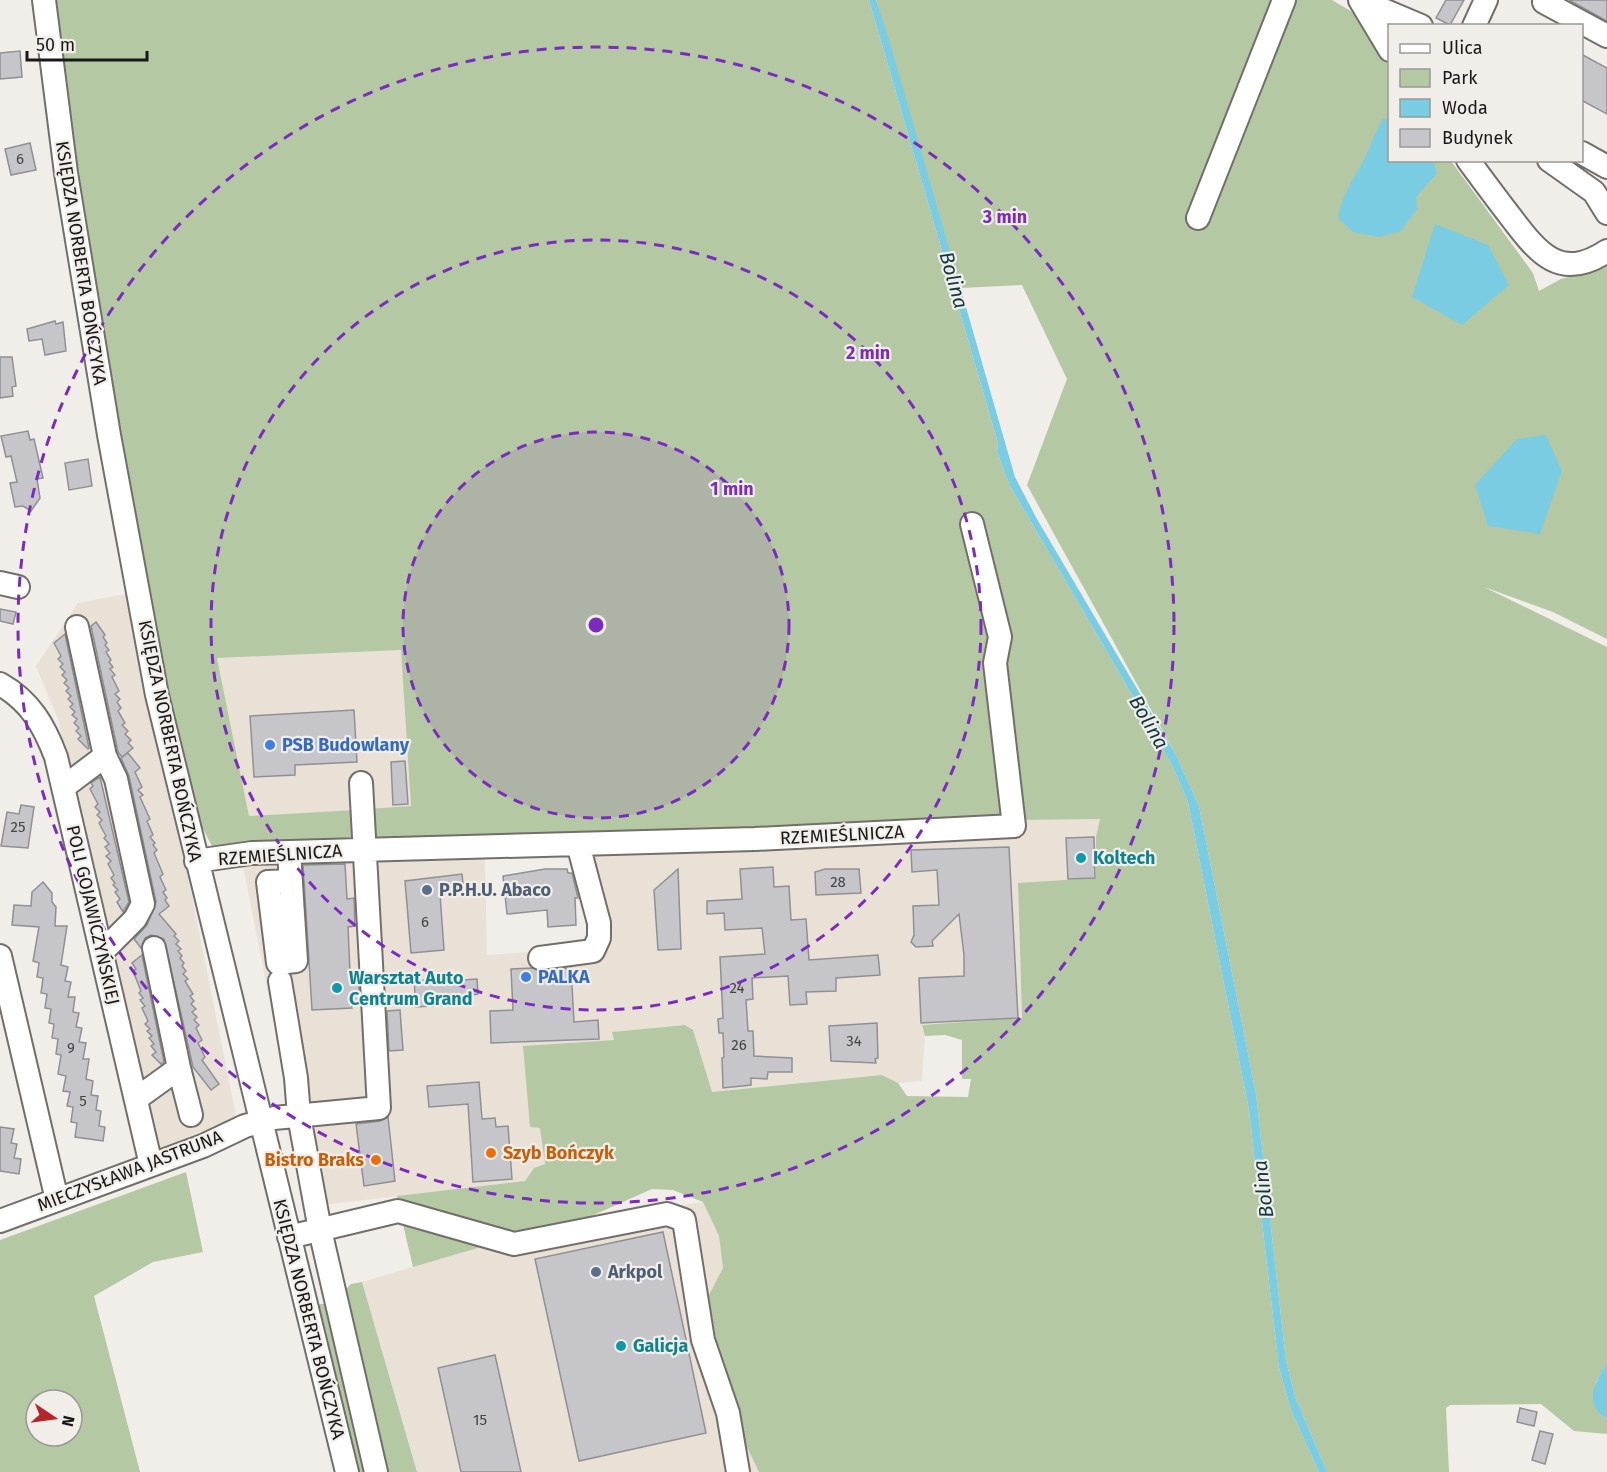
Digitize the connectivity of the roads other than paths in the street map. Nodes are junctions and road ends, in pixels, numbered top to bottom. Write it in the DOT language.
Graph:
graph roads {
  1 [pos="44,0"];
  2 [pos="1284,0"];
  3 [pos="1486,0"];
  4 [pos="1361,1"];
  5 [pos="1543,1"];
  6 [pos="1415,24"];
  7 [pos="1475,24"];
  8 [pos="1607,36"];
  9 [pos="1388,48"];
  10 [pos="1583,154"];
  11 [pos="1470,162"];
  12 [pos="1553,162"];
  13 [pos="1607,167"];
  14 [pos="1607,213"];
  15 [pos="1198,218"];
  16 [pos="1607,251"];
  17 [pos="972,524"];
  18 [pos="77,627"];
  19 [pos="0,684"];
  20 [pos="105,756"];
  21 [pos="361,783"];
  22 [pos="63,787"];
  23 [pos="578,844"];
  24 [pos="364,850"];
  25 [pos="289,852"];
  26 [pos="196,861"];
  27 [pos="291,881"];
  28 [pos="154,948"];
  29 [pos="102,952"];
  30 [pos="0,956"];
  31 [pos="540,958"];
  32 [pos="280,981"];
  33 [pos="179,1068"];
  34 [pos="136,1099"];
  35 [pos="191,1115"];
  36 [pos="299,1116"];
  37 [pos="260,1121"];
  38 [pos="151,1165"];
  39 [pos="57,1200"];
  40 [pos="0,1221"];
  41 [pos="320,1230"];
  42 [pos="289,1237"];
  43 [pos="346,1472"];
  44 [pos="375,1472"];
  45 [pos="738,1472"];
  1 -- 26 [label="street, KSIĘDZA NORBERTA BOŃCZYKA"];
  2 -- 15 [label="street"];
  3 -- 7 [label="street"];
  4 -- 6 [label="street"];
  4 -- 9 [label="street"];
  5 -- 8 [label="street"];
  10 -- 13 [label="street"];
  11 -- 16 [label="street"];
  12 -- 14 [label="street"];
  17 -- 23 [label="street, RZEMIEŚLNICZA"];
  18 -- 20 [label="street"];
  19 -- 22 [label="street, POLI GOJAWICZYŃSKIEJ"];
  20 -- 22 [label="street"];
  20 -- 29 [label="street"];
  21 -- 24 [label="street"];
  22 -- 29 [label="street, POLI GOJAWICZYŃSKIEJ"];
  23 -- 24 [label="street, RZEMIEŚLNICZA"];
  23 -- 31 [label="street"];
  24 -- 25 [label="street, RZEMIEŚLNICZA"];
  24 -- 36 [label="street, RZEMIEŚLNICZA"];
  25 -- 26 [label="street, RZEMIEŚLNICZA"];
  25 -- 27 [label="street"];
  26 -- 37 [label="street, KSIĘDZA NORBERTA BOŃCZYKA"];
  28 -- 33 [label="street"];
  29 -- 34 [label="street, POLI GOJAWICZYŃSKIEJ"];
  30 -- 39 [label="street"];
  32 -- 36 [label="street"];
  33 -- 34 [label="street"];
  33 -- 35 [label="street"];
  34 -- 38 [label="street, POLI GOJAWICZYŃSKIEJ"];
  36 -- 37 [label="street, RZEMIEŚLNICZA"];
  36 -- 41 [label="street"];
  37 -- 38 [label="street, MIECZYSŁAWA JASTRUNA"];
  37 -- 42 [label="street, KSIĘDZA NORBERTA BOŃCZYKA"];
  38 -- 39 [label="street, MIECZYSŁAWA JASTRUNA"];
  39 -- 40 [label="street, MIECZYSŁAWA JASTRUNA"];
  41 -- 42 [label="street"];
  41 -- 44 [label="street"];
  41 -- 45 [label="street"];
  42 -- 43 [label="street, KSIĘDZA NORBERTA BOŃCZYKA"];
}
